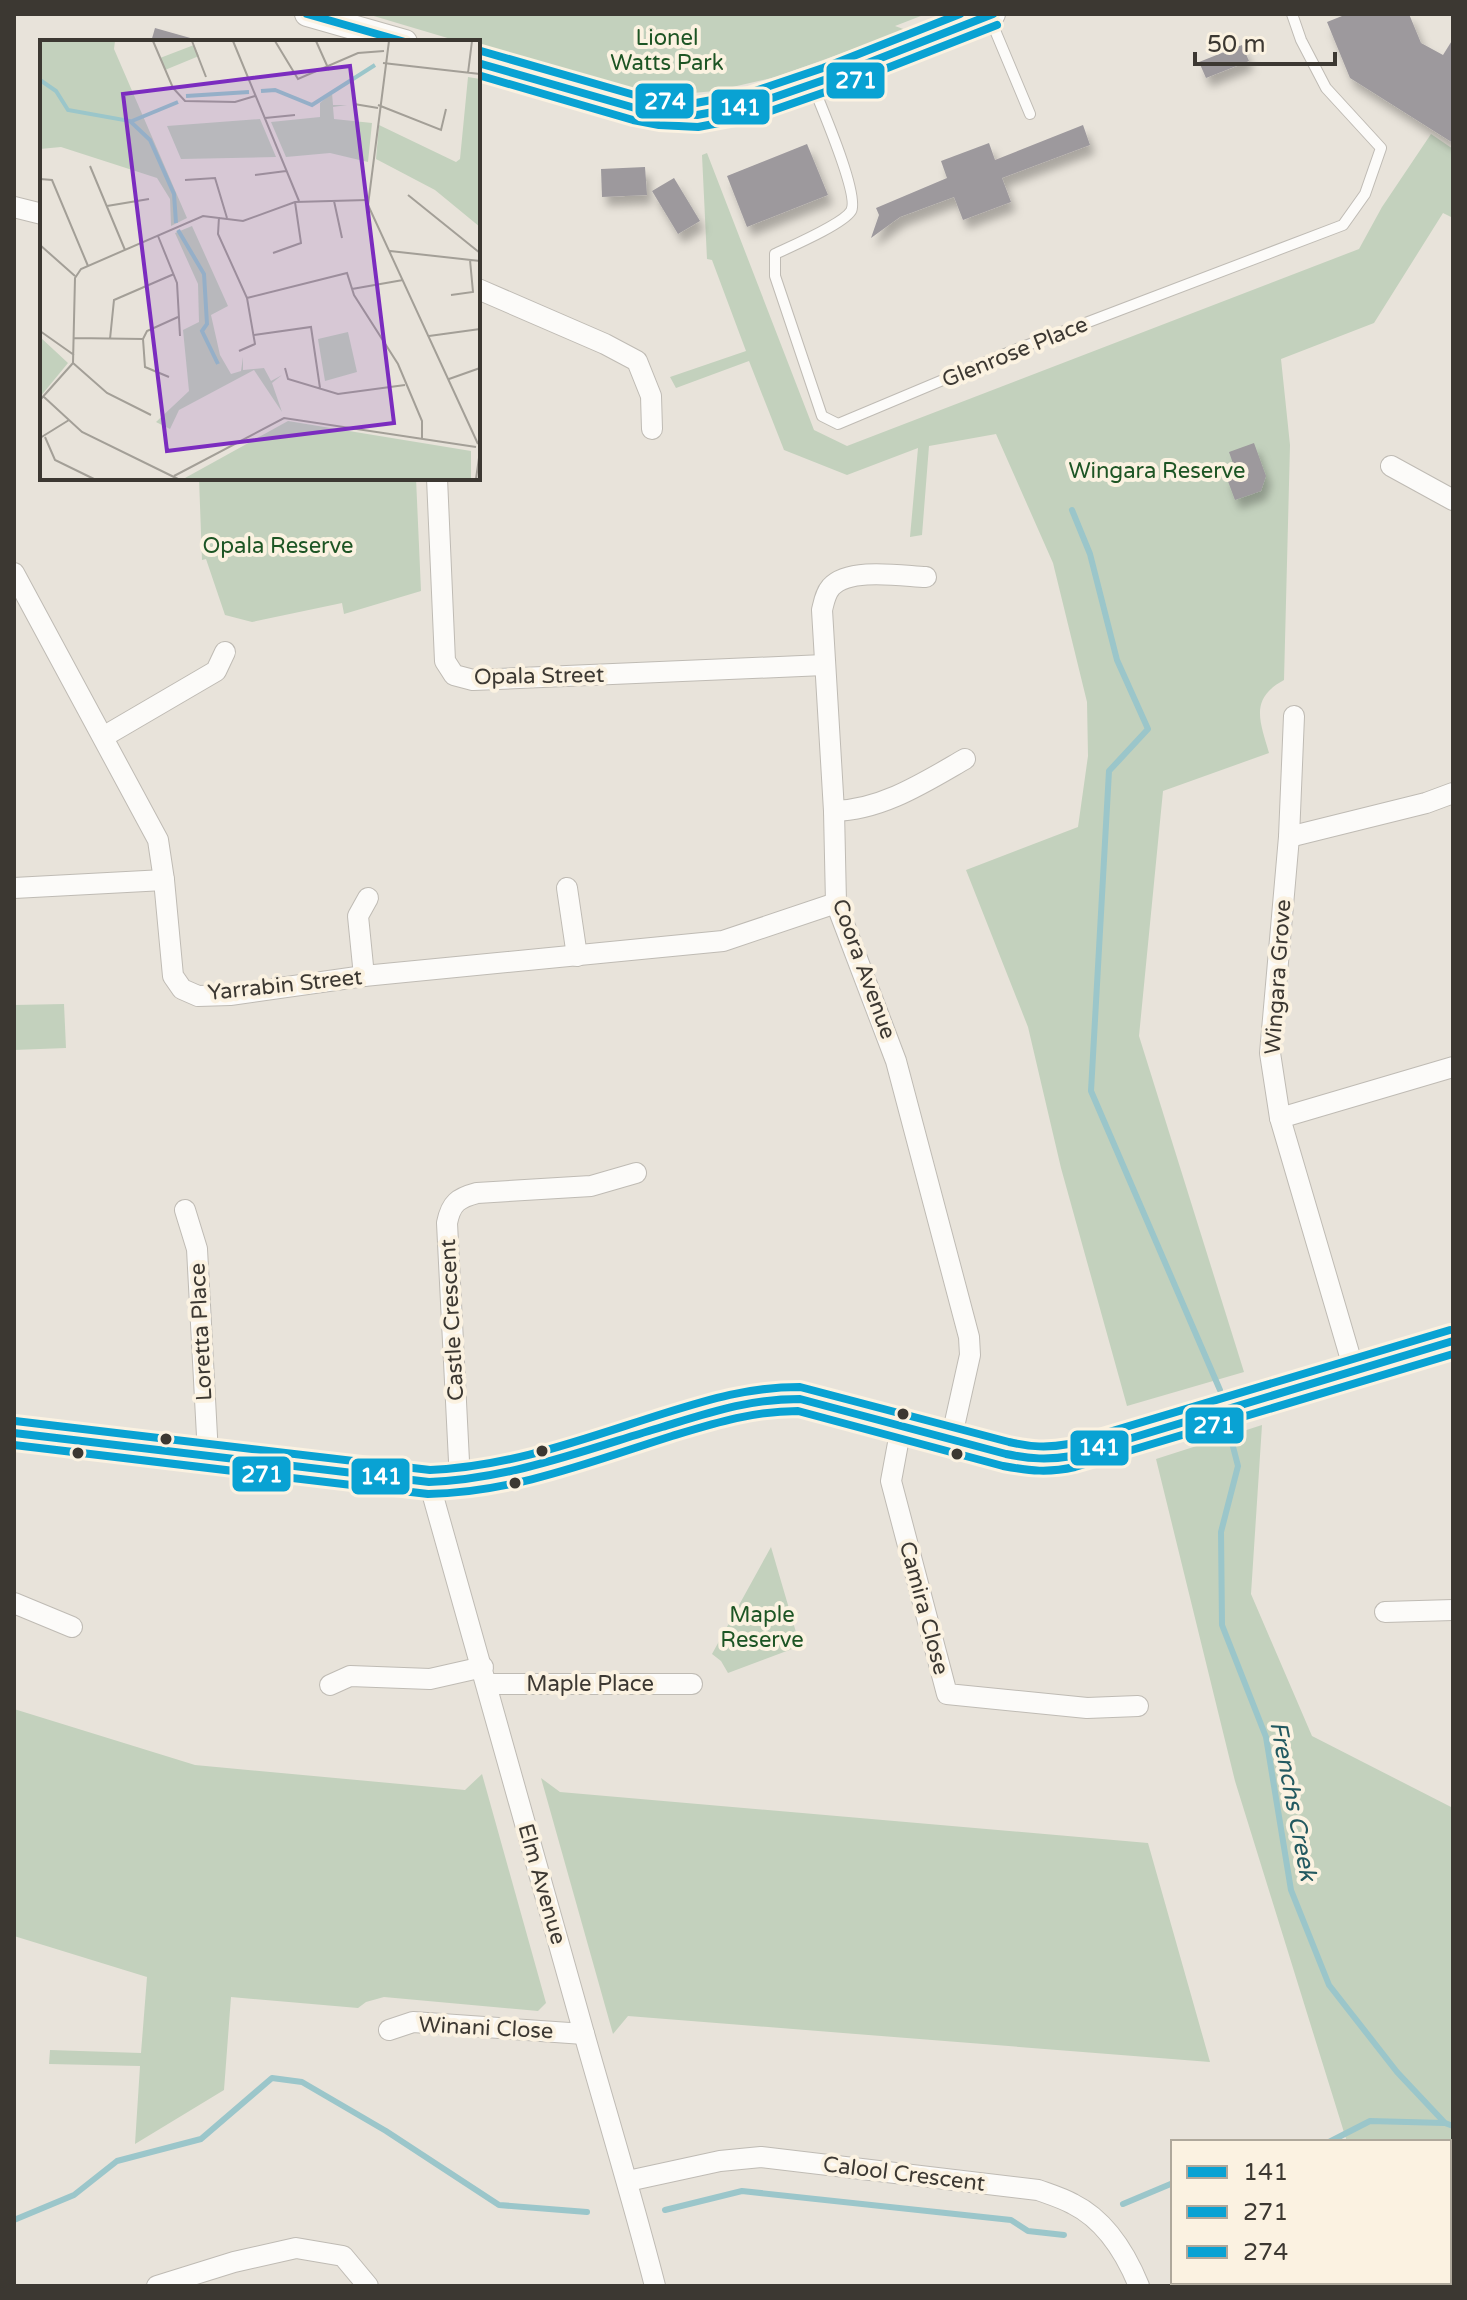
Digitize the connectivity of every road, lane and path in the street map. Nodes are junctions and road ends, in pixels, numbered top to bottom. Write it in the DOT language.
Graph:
graph roads {
  1 [pos="307,14"];
  2 [pos="1292,14"];
  3 [pos="991,15"];
  4 [pos="398,40"];
  5 [pos="480,64"];
  6 [pos="812,84"];
  7 [pos="1030,114"];
  8 [pos="14,207"];
  9 [pos="40,214"];
  10 [pos="480,290"];
  11 [pos="652,429"];
  12 [pos="1391,466"];
  13 [pos="437,480"];
  14 [pos="1453,500"];
  15 [pos="14,573"];
  16 [pos="926,577"];
  17 [pos="225,652"];
  18 [pos="824,665"];
  19 [pos="1294,716"];
  20 [pos="103,737"];
  21 [pos="965,759"];
  22 [pos="1453,793"];
  23 [pos="834,811"];
  24 [pos="1289,837"];
  25 [pos="164,880"];
  26 [pos="14,888"];
  27 [pos="567,888"];
  28 [pos="368,898"];
  29 [pos="836,903"];
  30 [pos="577,956"];
  31 [pos="364,976"];
  32 [pos="1453,1067"];
  33 [pos="1280,1118"];
  34 [pos="636,1173"];
  35 [pos="185,1210"];
  36 [pos="1453,1341"];
  37 [pos="1354,1370"];
  38 [pos="901,1427"];
  39 [pos="14,1433"];
  40 [pos="951,1440"];
  41 [pos="208,1455"];
  42 [pos="460,1481"];
  43 [pos="429,1482"];
  44 [pos="14,1603"];
  45 [pos="1453,1610"];
  46 [pos="1385,1612"];
  47 [pos="72,1627"];
  48 [pos="485,1676"];
  49 [pos="692,1684"];
  50 [pos="330,1685"];
  51 [pos="1138,1706"];
  52 [pos="389,2030"];
  53 [pos="584,2034"];
  54 [pos="628,2181"];
  55 [pos="157,2286"];
  56 [pos="368,2286"];
  57 [pos="655,2286"];
  58 [pos="1139,2286"];
  1 -- 4 [label="street"];
  2 -- 6 [label="lane, Glenrose Place"];
  3 -- 6 [label="street"];
  3 -- 7 [label="lane"];
  5 -- 6 [label="street"];
  8 -- 9 [label="street"];
  10 -- 11 [label="street"];
  12 -- 14 [label="street"];
  13 -- 18 [label="street, Opala Street"];
  15 -- 20 [label="street, Yarrabin Street"];
  16 -- 18 [label="street, Coora Avenue"];
  17 -- 20 [label="street"];
  18 -- 23 [label="street, Coora Avenue"];
  19 -- 24 [label="street, Wingara Grove"];
  20 -- 25 [label="street, Yarrabin Street"];
  21 -- 23 [label="street"];
  22 -- 24 [label="street"];
  23 -- 29 [label="street, Coora Avenue"];
  24 -- 33 [label="street, Wingara Grove"];
  25 -- 26 [label="street"];
  25 -- 31 [label="street, Yarrabin Street"];
  27 -- 30 [label="street"];
  28 -- 31 [label="street"];
  29 -- 30 [label="street, Yarrabin Street"];
  29 -- 40 [label="street, Coora Avenue"];
  30 -- 31 [label="street, Yarrabin Street"];
  32 -- 33 [label="street"];
  33 -- 37 [label="street, Wingara Grove"];
  34 -- 42 [label="street, Castle Crescent"];
  35 -- 41 [label="street, Loretta Place"];
  36 -- 37 [label="street"];
  37 -- 40 [label="street"];
  38 -- 40 [label="street"];
  38 -- 42 [label="street"];
  38 -- 51 [label="street, Camira Close"];
  39 -- 41 [label="street"];
  41 -- 43 [label="street"];
  42 -- 43 [label="street"];
  43 -- 48 [label="street, Elm Avenue"];
  44 -- 47 [label="street"];
  45 -- 46 [label="street"];
  48 -- 49 [label="street, Maple Place"];
  48 -- 50 [label="street, Maple Place"];
  48 -- 53 [label="street, Elm Avenue"];
  52 -- 53 [label="street, Winani Close"];
  53 -- 54 [label="street, Elm Avenue"];
  54 -- 57 [label="street, Elm Avenue"];
  54 -- 58 [label="street, Calool Crescent"];
  55 -- 56 [label="street"];
}
